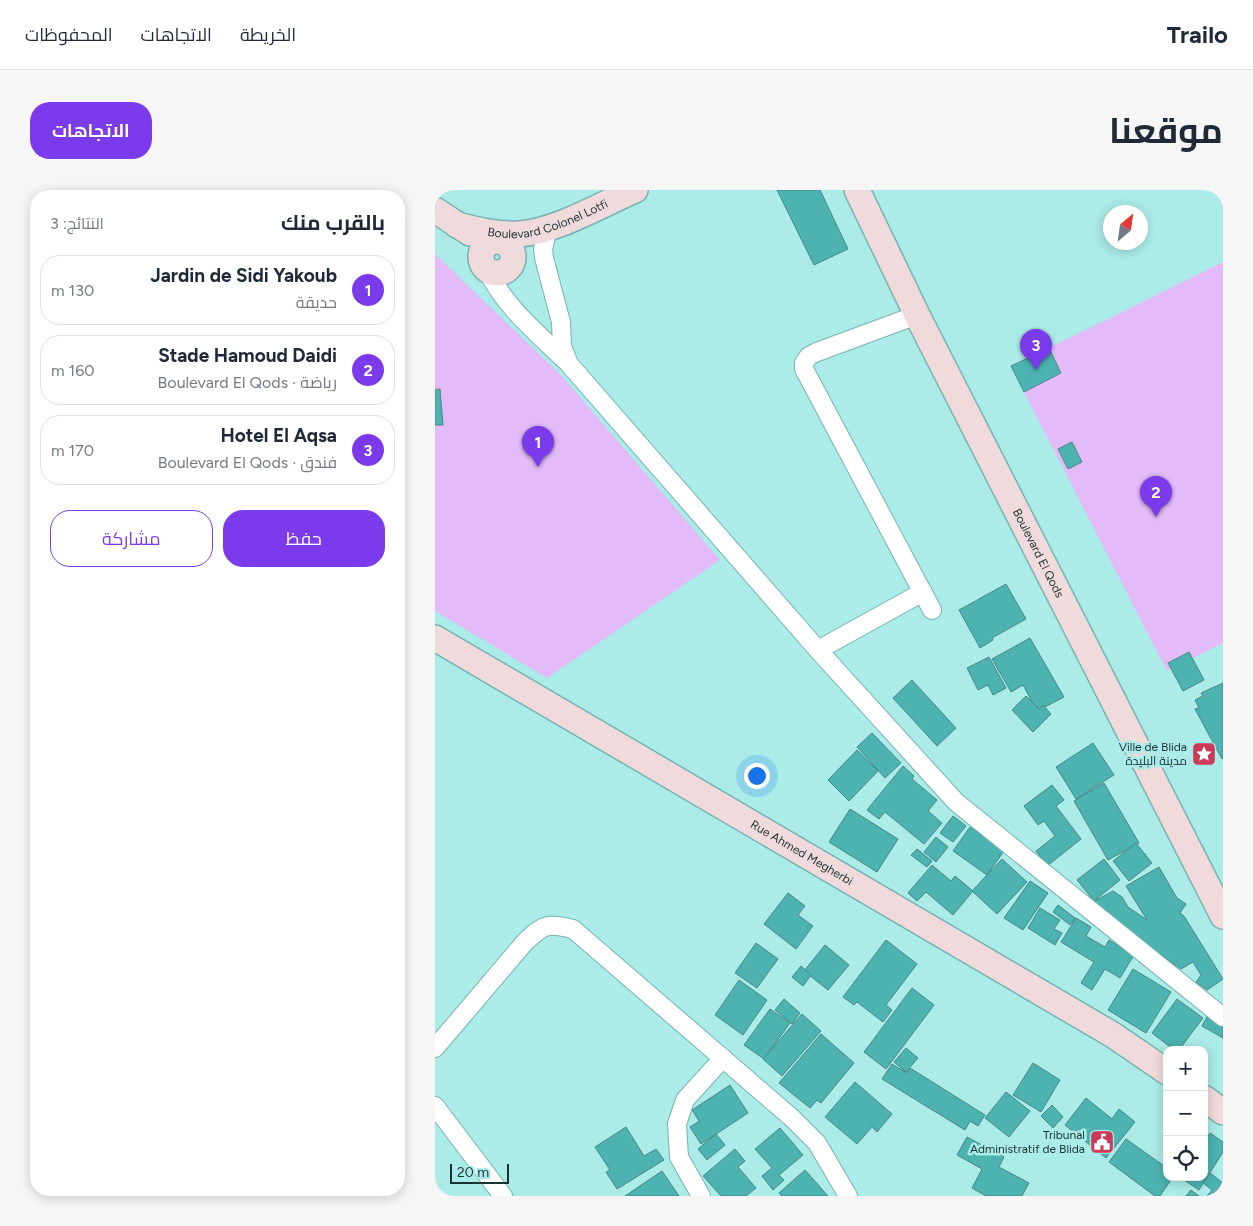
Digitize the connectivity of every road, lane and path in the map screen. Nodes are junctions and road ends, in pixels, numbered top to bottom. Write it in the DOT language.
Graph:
graph roads {
  1 [pos="857,190"];
  2 [pos="630,191"];
  3 [pos="435,210"];
  4 [pos="588,213"];
  5 [pos="446,226"];
  6 [pos="520,234"];
  7 [pos="546,237"];
  8 [pos="493,242"];
  9 [pos="493,268"];
  10 [pos="917,315"];
  11 [pos="569,364"];
  12 [pos="923,592"];
  13 [pos="932,610"];
  14 [pos="435,638"];
  15 [pos="818,650"];
  16 [pos="1223,916"];
  17 [pos="1223,1017"];
  18 [pos="435,1048"];
  19 [pos="723,1058"];
  20 [pos="1163,1069"];
  21 [pos="1208,1101"];
  22 [pos="435,1106"];
  23 [pos="1223,1112"];
  24 [pos="503,1196"];
  25 [pos="701,1196"];
  26 [pos="848,1196"];
  1 -- 10 [label="main road, Boulevard El Qods"];
  2 -- 4 [label="main road, Boulevard Colonel Lotfi"];
  3 -- 5 [label="main road"];
  4 -- 6 [label="main road, Boulevard Colonel Lotfi"];
  4 -- 7 [label="main road"];
  5 -- 6 [label="main road, Boulevard Colonel Lotfi"];
  5 -- 8 [label="main road"];
  5 -- 9 [label="main road"];
  6 -- 8 [label="main road"];
  7 -- 9 [label="main road"];
  7 -- 11 [label="street"];
  8 -- 9 [label="main road"];
  9 -- 11 [label="street"];
  10 -- 12 [label="street"];
  10 -- 16 [label="main road, Boulevard El Qods"];
  11 -- 15 [label="street"];
  12 -- 13 [label="street"];
  12 -- 15 [label="street"];
  14 -- 20 [label="main road, Rue Ahmed Megherbi"];
  15 -- 17 [label="street"];
  18 -- 19 [label="street"];
  19 -- 25 [label="street"];
  19 -- 26 [label="street"];
  21 -- 23 [label="main road"];
  22 -- 24 [label="street"];
}
